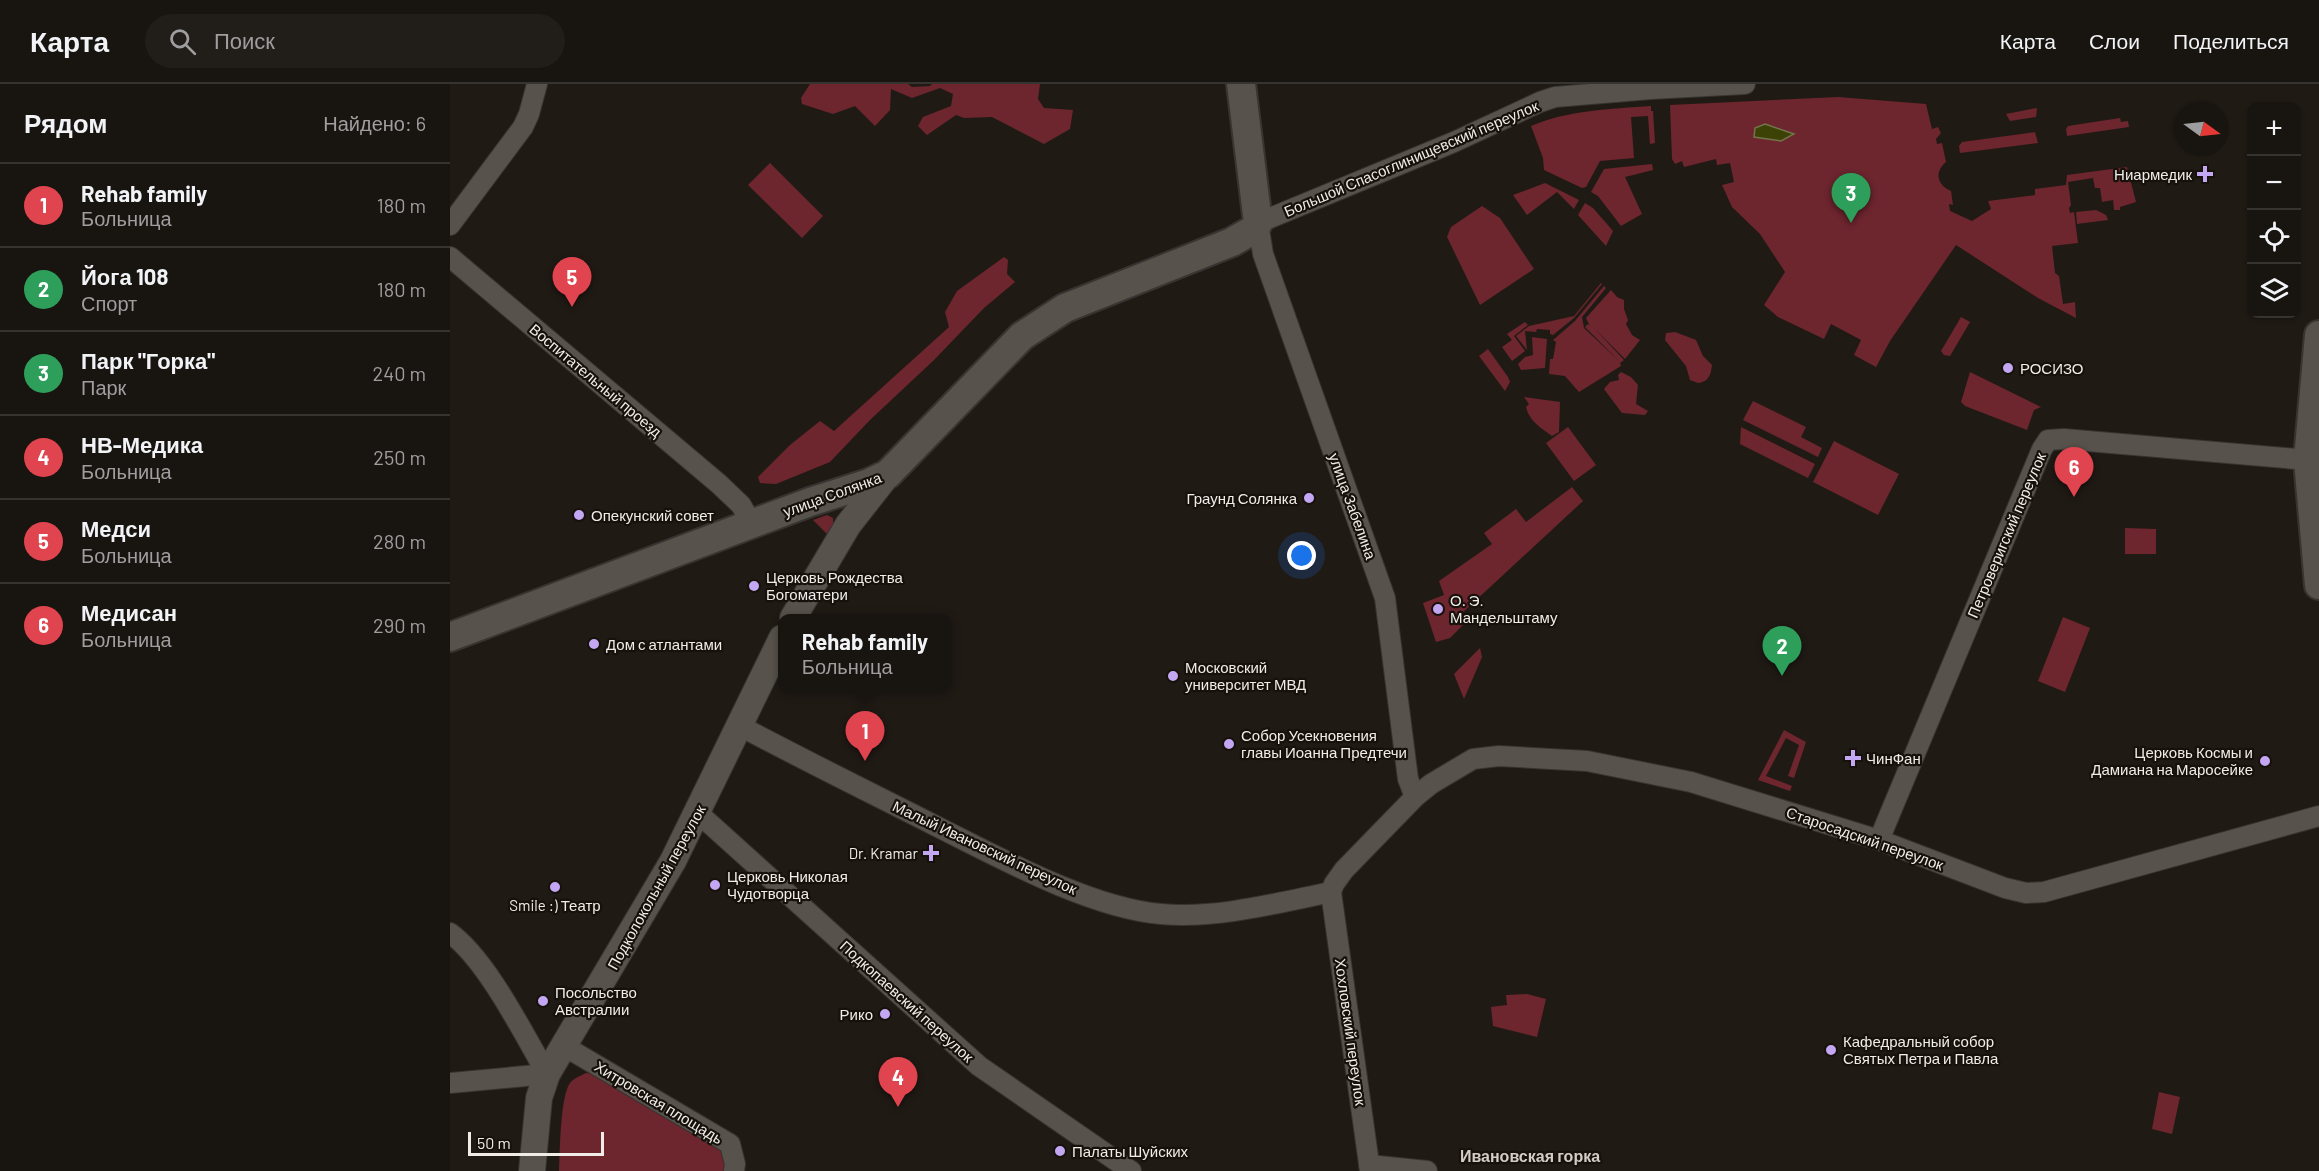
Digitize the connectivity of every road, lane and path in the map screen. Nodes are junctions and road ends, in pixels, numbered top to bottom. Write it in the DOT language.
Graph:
graph roads {
  1 [pos="537,84"];
  2 [pos="1241,84"];
  3 [pos="1745,84"];
  4 [pos="1258,223"];
  5 [pos="450,225"];
  6 [pos="450,257"];
  7 [pos="2319,334"];
  8 [pos="2308,460"];
  9 [pos="888,474"];
  10 [pos="746,514"];
  11 [pos="2319,585"];
  12 [pos="795,614"];
  13 [pos="450,637"];
  14 [pos="778,648"];
  15 [pos="740,726"];
  16 [pos="1415,797"];
  17 [pos="698,813"];
  18 [pos="2319,816"];
  19 [pos="1879,840"];
  20 [pos="1332,892"];
  21 [pos="450,933"];
  22 [pos="564,1046"];
  23 [pos="547,1074"];
  24 [pos="450,1083"];
  25 [pos="1369,1168"];
  26 [pos="532,1171"];
  27 [pos="734,1171"];
  28 [pos="1131,1171"];
  29 [pos="1427,1171"];
  1 -- 5 [label="street"];
  2 -- 4 [label="main road"];
  3 -- 4 [label="street, Большой Спасоглинищевский переулок"];
  4 -- 9 [label="main road, улица Солянка"];
  4 -- 16 [label="street, улица Забелина"];
  6 -- 10 [label="street, Воспитательный проезд"];
  7 -- 8 [label="main road"];
  8 -- 11 [label="main road"];
  8 -- 19 [label="street, Петроверигский переулок"];
  9 -- 10 [label="main road, улица Солянка"];
  9 -- 12 [label="street"];
  10 -- 13 [label="main road, улица Солянка"];
  14 -- 15 [label="street, Подколокольный переулок"];
  15 -- 17 [label="street, Подколокольный переулок"];
  15 -- 20 [label="street, Малый Ивановский переулок"];
  16 -- 19 [label="street, Старосадский переулок"];
  16 -- 20 [label="street"];
  17 -- 22 [label="street, Подколокольный переулок"];
  17 -- 28 [label="street, Подкопаевский переулок"];
  18 -- 19 [label="street, Старосадский переулок"];
  20 -- 25 [label="street, Хохловский переулок"];
  21 -- 23 [label="street"];
  22 -- 23 [label="street, Подколокольный переулок"];
  22 -- 27 [label="street, Хитровская площадь"];
  23 -- 24 [label="street"];
  23 -- 26 [label="street, Подколокольный переулок"];
  25 -- 29 [label="street"];
}
